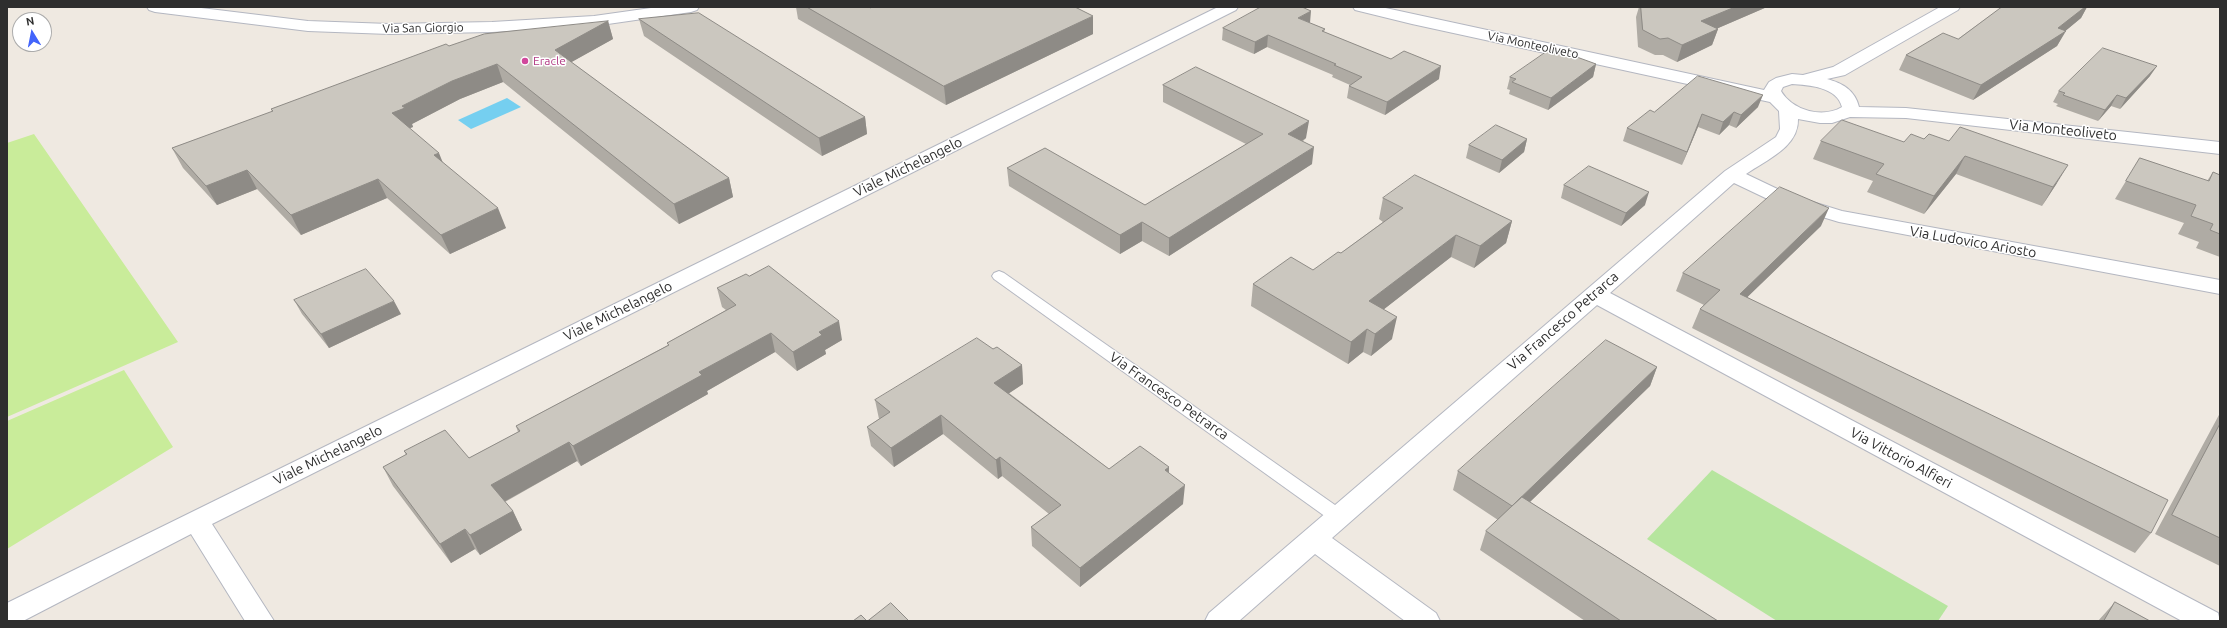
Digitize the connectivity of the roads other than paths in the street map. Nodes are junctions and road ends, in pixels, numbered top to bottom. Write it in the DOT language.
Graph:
graph roads {
  1 [pos="155,7"];
  2 [pos="691,7"];
  3 [pos="1230,7"];
  4 [pos="1361,7"];
  5 [pos="1952,7"];
  6 [pos="1839,71"];
  7 [pos="1785,80"];
  8 [pos="1805,80"];
  9 [pos="1705,81"];
  10 [pos="1845,101"];
  11 [pos="1784,112"];
  12 [pos="2220,148"];
  13 [pos="1732,175"];
  14 [pos="999,276"];
  15 [pos="2220,287"];
  16 [pos="1594,294"];
  17 [pos="1339,517"];
  18 [pos="196,520"];
  19 [pos="1314,539"];
  20 [pos="7,616"];
  21 [pos="260,621"];
  22 [pos="1219,621"];
  23 [pos="1426,621"];
  24 [pos="2208,621"];
  1 -- 2 [label="street, Via San Giorgio"];
  3 -- 18 [label="street, Viale Michelangelo"];
  4 -- 9 [label="street, Via Monteoliveto"];
  5 -- 6 [label="street"];
  6 -- 8 [label="street"];
  6 -- 10 [label="street"];
  7 -- 8 [label="street, Via Monteoliveto"];
  7 -- 9 [label="street, Via Monteoliveto"];
  7 -- 11 [label="street"];
  8 -- 10 [label="street"];
  9 -- 11 [label="street, Via Monteoliveto"];
  10 -- 11 [label="street, Via Francesco Petrarca"];
  10 -- 12 [label="street, Via Monteoliveto"];
  11 -- 13 [label="street, Via Francesco Petrarca"];
  13 -- 15 [label="street, Via Ludovico Ariosto"];
  13 -- 16 [label="street, Via Francesco Petrarca"];
  14 -- 17 [label="lane, Via Francesco Petrarca"];
  16 -- 17 [label="street, Via Francesco Petrarca"];
  16 -- 24 [label="street, Via Vittorio Alfieri"];
  17 -- 19 [label="street, Via Francesco Petrarca"];
  18 -- 20 [label="street, Viale Michelangelo"];
  18 -- 21 [label="street"];
  19 -- 22 [label="street, Via Francesco Petrarca"];
  19 -- 23 [label="street"];
}
